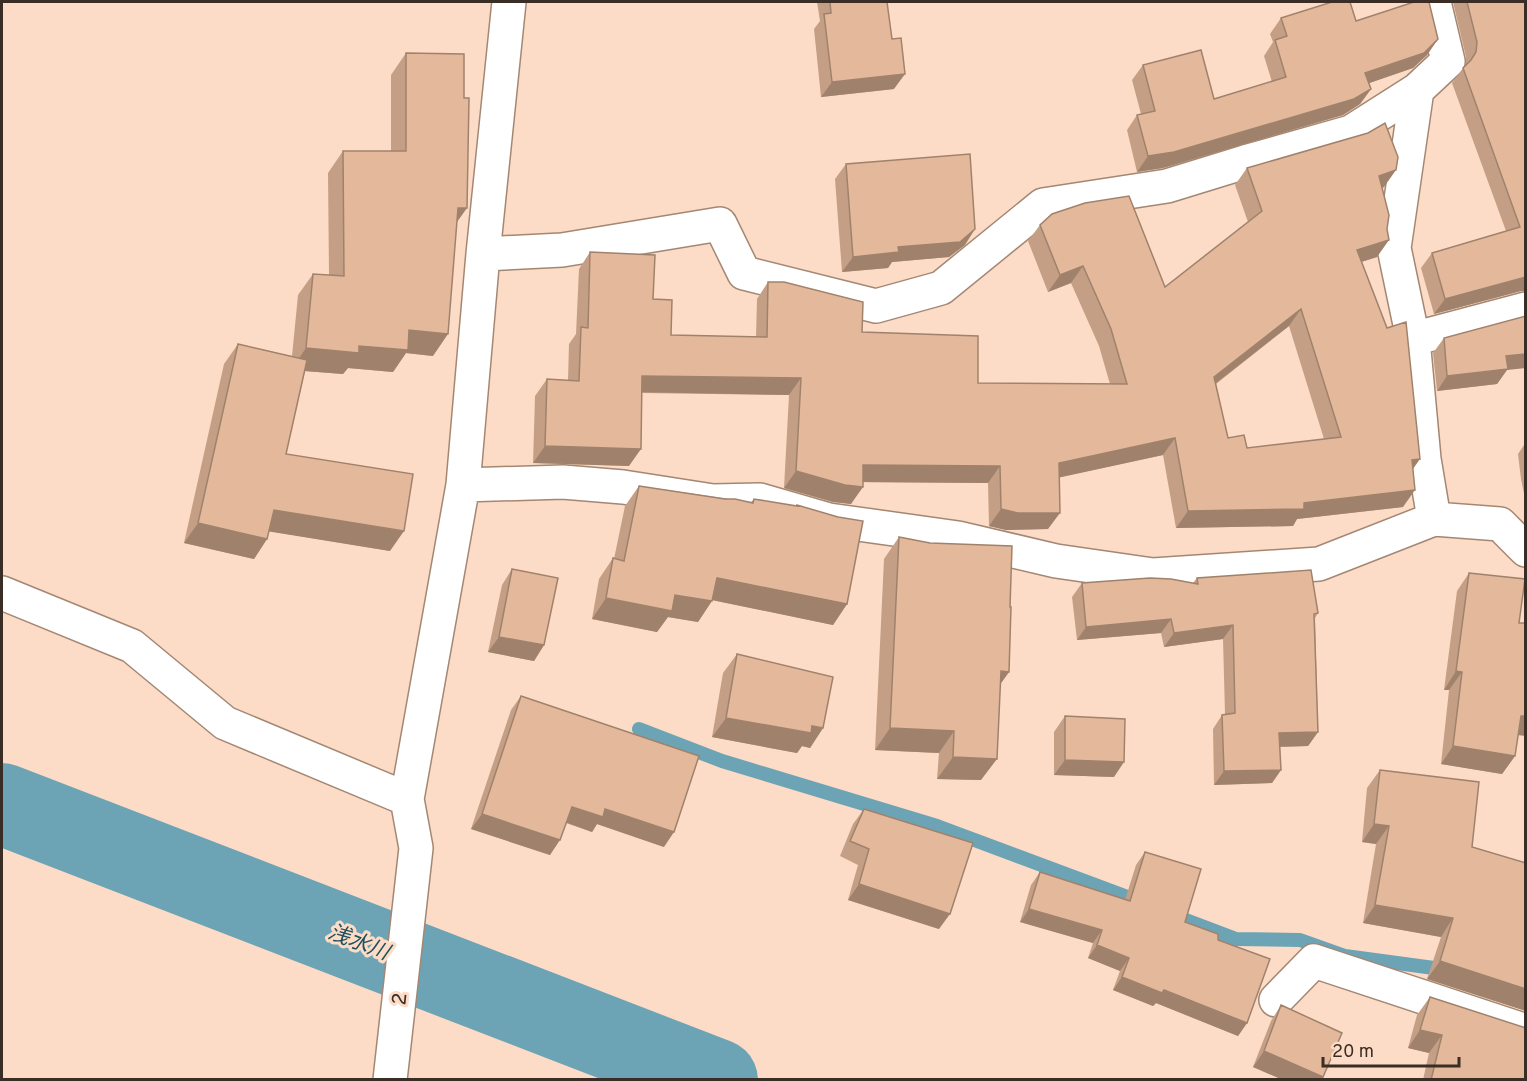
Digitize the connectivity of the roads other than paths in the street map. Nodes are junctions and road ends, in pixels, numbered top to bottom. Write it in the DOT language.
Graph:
graph roads {
  1 [pos="509,2"];
  2 [pos="1434,2"];
  3 [pos="1418,90"];
  4 [pos="483,254"];
  5 [pos="1526,309"];
  6 [pos="1413,339"];
  7 [pos="463,485"];
  8 [pos="1434,519"];
  9 [pos="1526,550"];
  10 [pos="2,593"];
  11 [pos="407,799"];
  12 [pos="1276,1000"];
  13 [pos="1526,1031"];
  14 [pos="390,1080"];
  1 -- 4 [label="street"];
  2 -- 3 [label="street"];
  3 -- 4 [label="street"];
  3 -- 6 [label="street"];
  4 -- 7 [label="street"];
  5 -- 6 [label="street"];
  6 -- 8 [label="street"];
  7 -- 8 [label="street"];
  7 -- 11 [label="street"];
  8 -- 9 [label="street"];
  10 -- 11 [label="street"];
  11 -- 14 [label="street, 2"];
  12 -- 13 [label="street"];
}
